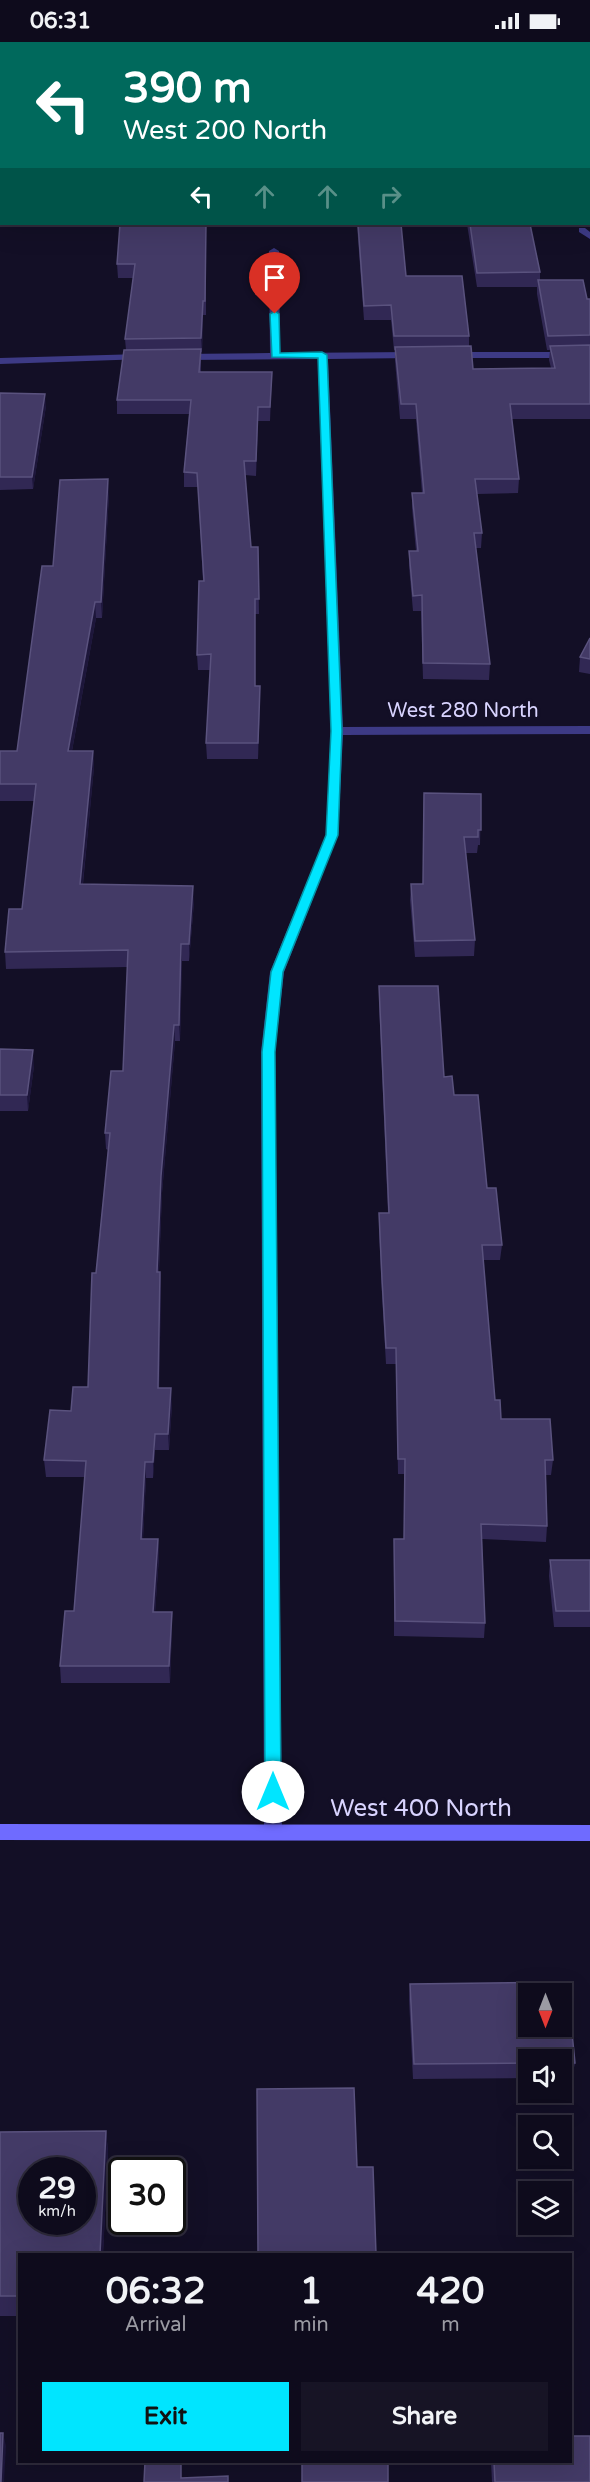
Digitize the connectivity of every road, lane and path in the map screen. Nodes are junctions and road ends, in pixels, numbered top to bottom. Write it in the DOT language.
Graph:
graph roads {
  1 [pos="274,251"];
  2 [pos="322,355"];
  3 [pos="428,355"];
  4 [pos="439,355"];
  5 [pos="590,355"];
  6 [pos="275,356"];
  7 [pos="156,357"];
  8 [pos="168,357"];
  9 [pos="0,362"];
  10 [pos="590,730"];
  11 [pos="337,731"];
  12 [pos="273,1831"];
  13 [pos="0,1832"];
  14 [pos="590,1833"];
  1 -- 6 [label="street"];
  2 -- 3 [label="street"];
  2 -- 6 [label="street"];
  2 -- 11 [label="street"];
  4 -- 5 [label="street"];
  6 -- 8 [label="street"];
  7 -- 9 [label="street"];
  10 -- 11 [label="street, West 280 North"];
  11 -- 12 [label="street"];
  12 -- 13 [label="main road, West 400 North"];
  12 -- 14 [label="main road, West 400 North"];
}
